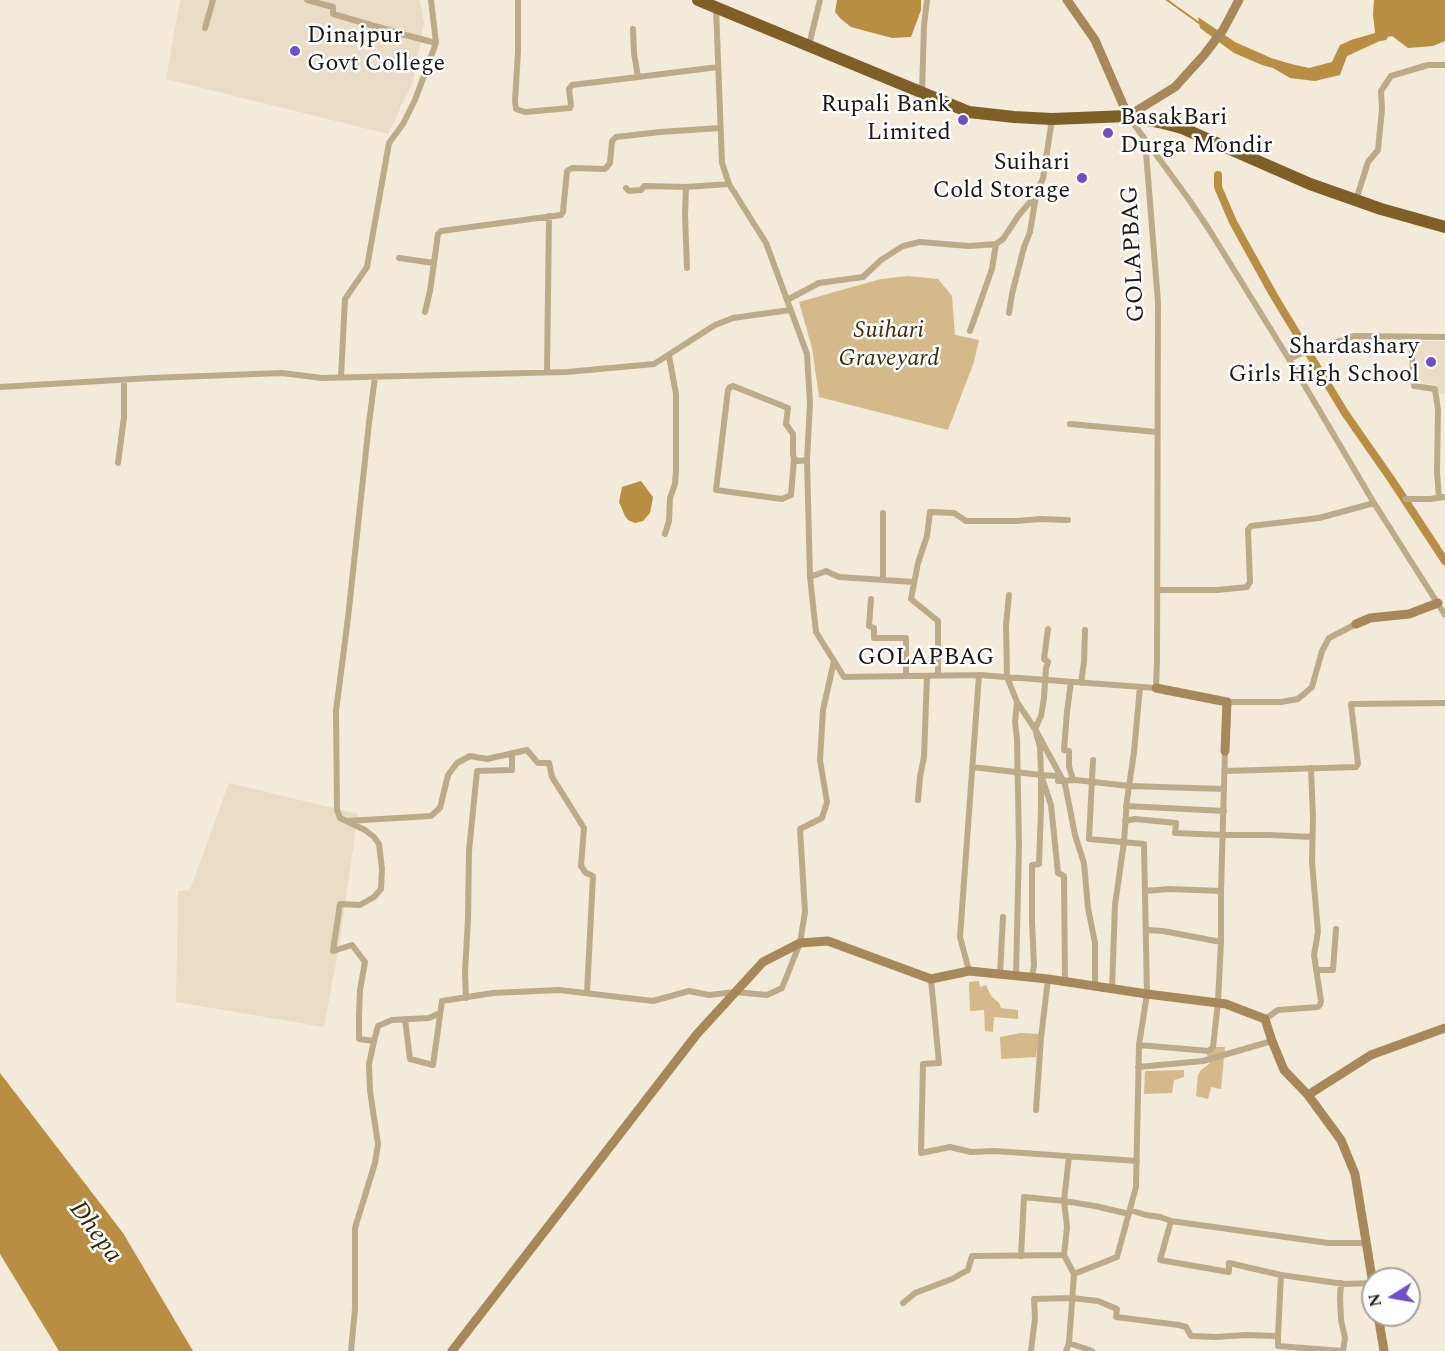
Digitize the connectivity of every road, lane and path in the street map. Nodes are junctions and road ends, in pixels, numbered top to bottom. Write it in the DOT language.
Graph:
graph roads {
  1 [pos="213,0"];
  2 [pos="307,0"];
  3 [pos="431,0"];
  4 [pos="518,0"];
  5 [pos="698,0"];
  6 [pos="820,0"];
  7 [pos="927,0"];
  8 [pos="1067,0"];
  9 [pos="1239,0"];
  10 [pos="716,8"];
  11 [pos="205,28"];
  12 [pos="633,29"];
  13 [pos="436,43"];
  14 [pos="809,45"];
  15 [pos="1445,65"];
  16 [pos="718,67"];
  17 [pos="638,77"];
  18 [pos="921,92"];
  19 [pos="1128,116"];
  20 [pos="1052,119"];
  21 [pos="720,128"];
  22 [pos="1145,140"];
  23 [pos="729,184"];
  24 [pos="686,187"];
  25 [pos="626,188"];
  26 [pos="1036,195"];
  27 [pos="1356,200"];
  28 [pos="549,216"];
  29 [pos="1445,227"];
  30 [pos="996,244"];
  31 [pos="399,258"];
  32 [pos="434,263"];
  33 [pos="687,268"];
  34 [pos="787,300"];
  35 [pos="790,310"];
  36 [pos="425,312"];
  37 [pos="1010,313"];
  38 [pos="970,331"];
  39 [pos="1411,336"];
  40 [pos="1445,337"];
  41 [pos="669,356"];
  42 [pos="1289,359"];
  43 [pos="548,372"];
  44 [pos="340,377"];
  45 [pos="375,377"];
  46 [pos="124,380"];
  47 [pos="0,387"];
  48 [pos="1070,424"];
  49 [pos="1157,432"];
  50 [pos="794,459"];
  51 [pos="807,460"];
  52 [pos="118,463"];
  53 [pos="1442,497"];
  54 [pos="1406,499"];
  55 [pos="1374,503"];
  56 [pos="883,513"];
  57 [pos="1068,520"];
  58 [pos="665,534"];
  59 [pos="810,577"];
  60 [pos="883,580"];
  61 [pos="914,582"];
  62 [pos="1157,590"];
  63 [pos="1009,595"];
  64 [pos="871,599"];
  65 [pos="1438,603"];
  66 [pos="1445,615"];
  67 [pos="1356,624"];
  68 [pos="1048,629"];
  69 [pos="1085,630"];
  70 [pos="834,660"];
  71 [pos="938,675"];
  72 [pos="979,675"];
  73 [pos="906,676"];
  74 [pos="927,676"];
  75 [pos="1007,677"];
  76 [pos="1045,680"];
  77 [pos="1071,682"];
  78 [pos="1081,683"];
  79 [pos="1140,687"];
  80 [pos="1156,688"];
  81 [pos="1017,702"];
  82 [pos="1227,702"];
  83 [pos="1445,703"];
  84 [pos="1035,729"];
  85 [pos="1225,751"];
  86 [pos="512,753"];
  87 [pos="1093,760"];
  88 [pos="972,767"];
  89 [pos="1311,768"];
  90 [pos="1225,771"];
  91 [pos="1017,773"];
  92 [pos="1041,775"];
  93 [pos="1072,780"];
  94 [pos="1063,781"];
  95 [pos="1091,781"];
  96 [pos="1129,786"];
  97 [pos="1224,789"];
  98 [pos="918,800"];
  99 [pos="1126,806"];
  100 [pos="1224,811"];
  101 [pos="345,821"];
  102 [pos="1125,821"];
  103 [pos="1223,835"];
  104 [pos="1312,837"];
  105 [pos="1124,842"];
  106 [pos="1144,891"];
  107 [pos="1221,891"];
  108 [pos="1003,917"];
  109 [pos="1336,929"];
  110 [pos="1146,930"];
  111 [pos="1221,942"];
  112 [pos="800,943"];
  113 [pos="1316,970"];
  114 [pos="969,971"];
  115 [pos="1000,974"];
  116 [pos="1016,976"];
  117 [pos="1032,977"];
  118 [pos="931,979"];
  119 [pos="1048,979"];
  120 [pos="1065,981"];
  121 [pos="1095,987"];
  122 [pos="1112,989"];
  123 [pos="735,992"];
  124 [pos="587,993"];
  125 [pos="1147,994"];
  126 [pos="466,998"];
  127 [pos="1218,1002"];
  128 [pos="440,1013"];
  129 [pos="405,1019"];
  130 [pos="1265,1019"];
  131 [pos="1445,1028"];
  132 [pos="374,1041"];
  133 [pos="1272,1041"];
  134 [pos="1139,1045"];
  135 [pos="1138,1067"];
  136 [pos="1308,1095"];
  137 [pos="1036,1110"];
  138 [pos="1069,1156"];
  139 [pos="1137,1161"];
  140 [pos="1064,1201"];
  141 [pos="1129,1212"];
  142 [pos="1171,1221"];
  143 [pos="1366,1243"];
  144 [pos="1064,1255"];
  145 [pos="1021,1256"];
  146 [pos="1370,1267"];
  147 [pos="1074,1274"];
  148 [pos="1281,1275"];
  149 [pos="1341,1283"];
  150 [pos="1361,1284"];
  151 [pos="1072,1298"];
  152 [pos="903,1303"];
  153 [pos="1380,1327"];
  154 [pos="1278,1336"];
  155 [pos="1069,1343"];
  156 [pos="351,1351"];
  157 [pos="452,1351"];
  158 [pos="1030,1351"];
  159 [pos="1066,1351"];
  160 [pos="1092,1351"];
  161 [pos="1343,1351"];
  162 [pos="1384,1351"];
  1 -- 11 [label="street"];
  2 -- 13 [label="street"];
  3 -- 13 [label="street"];
  4 -- 17 [label="street"];
  5 -- 10 [label="highway"];
  6 -- 14 [label="street"];
  7 -- 18 [label="street"];
  8 -- 19 [label="street"];
  9 -- 19 [label="street"];
  10 -- 14 [label="highway"];
  10 -- 16 [label="street, GOLAPBAG"];
  12 -- 17 [label="street"];
  13 -- 44 [label="street"];
  14 -- 18 [label="highway"];
  15 -- 27 [label="street"];
  16 -- 17 [label="street"];
  16 -- 21 [label="street, GOLAPBAG"];
  18 -- 20 [label="highway"];
  19 -- 20 [label="highway"];
  19 -- 22 [label="street"];
  19 -- 27 [label="highway"];
  20 -- 26 [label="street"];
  21 -- 23 [label="street, GOLAPBAG"];
  21 -- 28 [label="street"];
  22 -- 42 [label="street"];
  22 -- 49 [label="street, GOLAPBAG"];
  23 -- 24 [label="street"];
  23 -- 34 [label="street, GOLAPBAG"];
  24 -- 25 [label="street"];
  24 -- 33 [label="street"];
  26 -- 30 [label="street"];
  26 -- 37 [label="street"];
  27 -- 29 [label="highway"];
  28 -- 32 [label="street"];
  28 -- 43 [label="street"];
  30 -- 34 [label="street"];
  30 -- 38 [label="street"];
  31 -- 32 [label="street"];
  32 -- 36 [label="street"];
  34 -- 35 [label="street, GOLAPBAG"];
  35 -- 41 [label="street"];
  35 -- 51 [label="street, GOLAPBAG"];
  39 -- 40 [label="street"];
  39 -- 42 [label="street"];
  39 -- 53 [label="street"];
  41 -- 43 [label="street"];
  41 -- 58 [label="street"];
  42 -- 55 [label="street"];
  43 -- 45 [label="street"];
  44 -- 45 [label="street"];
  44 -- 46 [label="street"];
  45 -- 101 [label="street"];
  46 -- 47 [label="street"];
  46 -- 52 [label="street"];
  48 -- 49 [label="street"];
  49 -- 62 [label="street, GOLAPBAG"];
  50 -- 50 [label="street"];
  50 -- 51 [label="street"];
  51 -- 59 [label="street, GOLAPBAG"];
  53 -- 54 [label="street"];
  55 -- 62 [label="street"];
  55 -- 65 [label="street"];
  56 -- 60 [label="street"];
  57 -- 61 [label="street"];
  59 -- 60 [label="street"];
  59 -- 70 [label="street, GOLAPBAG"];
  60 -- 61 [label="street"];
  61 -- 71 [label="street"];
  62 -- 80 [label="street, GOLAPBAG"];
  63 -- 75 [label="street"];
  64 -- 73 [label="street"];
  65 -- 66 [label="street"];
  65 -- 67 [label="street"];
  67 -- 82 [label="street"];
  68 -- 76 [label="street"];
  69 -- 78 [label="street"];
  70 -- 73 [label="street, GOLAPBAG"];
  70 -- 112 [label="street"];
  71 -- 72 [label="street, GOLAPBAG"];
  71 -- 74 [label="street, GOLAPBAG"];
  72 -- 75 [label="street, GOLAPBAG"];
  72 -- 88 [label="street"];
  73 -- 74 [label="street, GOLAPBAG"];
  74 -- 98 [label="street"];
  75 -- 76 [label="street, GOLAPBAG"];
  75 -- 81 [label="street"];
  76 -- 77 [label="street, GOLAPBAG"];
  76 -- 84 [label="street"];
  77 -- 78 [label="street, GOLAPBAG"];
  77 -- 93 [label="street"];
  78 -- 79 [label="street, GOLAPBAG"];
  79 -- 80 [label="street, GOLAPBAG"];
  79 -- 96 [label="street"];
  80 -- 82 [label="street"];
  81 -- 84 [label="street"];
  81 -- 91 [label="street"];
  82 -- 85 [label="street"];
  83 -- 89 [label="street"];
  84 -- 92 [label="street"];
  84 -- 94 [label="street"];
  85 -- 90 [label="street"];
  86 -- 101 [label="street"];
  86 -- 124 [label="street"];
  86 -- 126 [label="street"];
  87 -- 95 [label="street"];
  88 -- 91 [label="street"];
  88 -- 114 [label="street"];
  89 -- 90 [label="street"];
  89 -- 104 [label="street"];
  90 -- 97 [label="street"];
  91 -- 92 [label="street"];
  91 -- 116 [label="street"];
  92 -- 94 [label="street"];
  92 -- 117 [label="street"];
  92 -- 120 [label="street"];
  93 -- 94 [label="street"];
  93 -- 95 [label="street"];
  94 -- 121 [label="street"];
  95 -- 96 [label="street"];
  95 -- 105 [label="street"];
  96 -- 97 [label="street"];
  96 -- 99 [label="street"];
  97 -- 100 [label="street"];
  99 -- 100 [label="street"];
  99 -- 102 [label="street"];
  100 -- 103 [label="street"];
  101 -- 132 [label="street"];
  102 -- 103 [label="street"];
  102 -- 105 [label="street"];
  103 -- 104 [label="street"];
  103 -- 107 [label="street"];
  104 -- 113 [label="street"];
  105 -- 106 [label="street"];
  105 -- 122 [label="street"];
  106 -- 107 [label="street"];
  106 -- 110 [label="street"];
  107 -- 111 [label="street"];
  108 -- 115 [label="street"];
  109 -- 113 [label="street"];
  110 -- 111 [label="street"];
  110 -- 125 [label="street"];
  111 -- 127 [label="street"];
  112 -- 118 [label="street"];
  112 -- 123 [label="street"];
  112 -- 123 [label="street"];
  113 -- 130 [label="street"];
  114 -- 115 [label="street"];
  114 -- 118 [label="street"];
  115 -- 116 [label="street"];
  116 -- 117 [label="street"];
  117 -- 119 [label="street"];
  118 -- 138 [label="street"];
  119 -- 120 [label="street"];
  119 -- 137 [label="street"];
  120 -- 121 [label="street"];
  121 -- 122 [label="street"];
  122 -- 125 [label="street"];
  123 -- 124 [label="street"];
  123 -- 157 [label="street"];
  124 -- 126 [label="street"];
  125 -- 127 [label="street"];
  125 -- 134 [label="street"];
  126 -- 128 [label="street"];
  127 -- 130 [label="street"];
  127 -- 134 [label="street"];
  128 -- 129 [label="street"];
  128 -- 129 [label="street"];
  129 -- 132 [label="street"];
  130 -- 133 [label="street"];
  131 -- 136 [label="street"];
  132 -- 156 [label="street"];
  133 -- 135 [label="street"];
  133 -- 136 [label="street"];
  134 -- 135 [label="street"];
  135 -- 139 [label="street"];
  136 -- 143 [label="street"];
  138 -- 139 [label="street"];
  138 -- 140 [label="street"];
  139 -- 141 [label="street"];
  140 -- 141 [label="street"];
  140 -- 144 [label="street"];
  140 -- 145 [label="street"];
  141 -- 142 [label="street"];
  141 -- 147 [label="street"];
  142 -- 143 [label="street"];
  142 -- 148 [label="street"];
  143 -- 146 [label="street"];
  144 -- 145 [label="street"];
  144 -- 147 [label="street"];
  145 -- 152 [label="street"];
  147 -- 151 [label="street"];
  148 -- 149 [label="street"];
  148 -- 154 [label="street"];
  149 -- 150 [label="street"];
  149 -- 161 [label="street"];
  151 -- 154 [label="street"];
  151 -- 155 [label="street"];
  151 -- 158 [label="street"];
  153 -- 162 [label="street"];
  154 -- 161 [label="street"];
  155 -- 159 [label="street"];
  155 -- 160 [label="street"];
}
